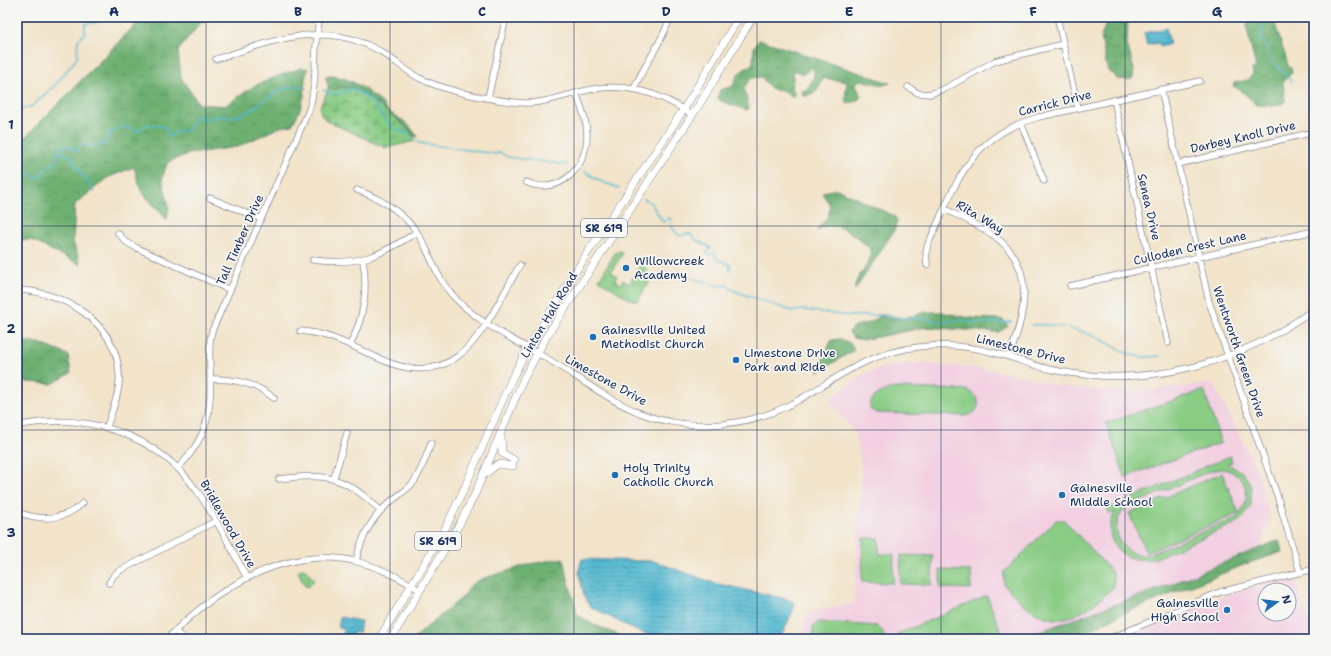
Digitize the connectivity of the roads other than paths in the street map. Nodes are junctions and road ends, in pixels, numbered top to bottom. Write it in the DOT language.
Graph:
graph roads {
  1 [pos="320,17"];
  2 [pos="506,17"];
  3 [pos="670,17"];
  4 [pos="739,17"];
  5 [pos="753,17"];
  6 [pos="1057,17"];
  7 [pos="1311,17"];
  8 [pos="1314,29"];
  9 [pos="317,35"];
  10 [pos="1063,44"];
  11 [pos="216,60"];
  12 [pos="1200,80"];
  13 [pos="908,87"];
  14 [pos="634,89"];
  15 [pos="1161,89"];
  16 [pos="576,93"];
  17 [pos="488,98"];
  18 [pos="1114,100"];
  19 [pos="1078,108"];
  20 [pos="684,109"];
  21 [pos="692,115"];
  22 [pos="1021,123"];
  23 [pos="1314,132"];
  24 [pos="1178,164"];
  25 [pos="1044,181"];
  26 [pos="526,182"];
  27 [pos="357,190"];
  28 [pos="210,198"];
  29 [pos="945,209"];
  30 [pos="261,220"];
  31 [pos="1314,231"];
  32 [pos="417,232"];
  33 [pos="118,233"];
  34 [pos="1199,257"];
  35 [pos="313,260"];
  36 [pos="364,260"];
  37 [pos="520,265"];
  38 [pos="927,265"];
  39 [pos="1151,268"];
  40 [pos="1070,286"];
  41 [pos="17,290"];
  42 [pos="230,290"];
  43 [pos="1314,309"];
  44 [pos="486,322"];
  45 [pos="300,331"];
  46 [pos="1168,343"];
  47 [pos="350,345"];
  48 [pos="528,348"];
  49 [pos="537,353"];
  50 [pos="1009,357"];
  51 [pos="1229,357"];
  52 [pos="210,379"];
  53 [pos="274,398"];
  54 [pos="17,426"];
  55 [pos="107,427"];
  56 [pos="501,432"];
  57 [pos="347,433"];
  58 [pos="431,444"];
  59 [pos="178,468"];
  60 [pos="482,477"];
  61 [pos="279,478"];
  62 [pos="334,478"];
  63 [pos="83,503"];
  64 [pos="381,511"];
  65 [pos="17,512"];
  66 [pos="216,521"];
  67 [pos="356,561"];
  68 [pos="1314,569"];
  69 [pos="1300,572"];
  70 [pos="246,578"];
  71 [pos="109,583"];
  72 [pos="411,585"];
  73 [pos="420,590"];
  74 [pos="175,631"];
  75 [pos="167,639"];
  76 [pos="184,639"];
  77 [pos="379,639"];
  78 [pos="391,639"];
  79 [pos="1109,639"];
  1 -- 9 [label="street, Tall Timber Drive"];
  2 -- 17 [label="street"];
  3 -- 14 [label="street"];
  4 -- 20 [label="main road, Linton Hall Road / SR 619"];
  5 -- 21 [label="main road, Linton Hall Road / SR 619"];
  6 -- 10 [label="street"];
  7 -- 8 [label="street"];
  9 -- 11 [label="street"];
  9 -- 17 [label="street"];
  9 -- 30 [label="street, Tall Timber Drive"];
  10 -- 13 [label="street"];
  10 -- 19 [label="street"];
  12 -- 15 [label="street, Carrick Drive"];
  14 -- 16 [label="street"];
  14 -- 20 [label="street"];
  15 -- 18 [label="street, Carrick Drive"];
  15 -- 24 [label="street, Wentworth Green Drive"];
  16 -- 17 [label="street"];
  16 -- 26 [label="street"];
  18 -- 19 [label="street, Carrick Drive"];
  18 -- 39 [label="street, Senea Drive"];
  19 -- 22 [label="street, Carrick Drive"];
  20 -- 21 [label="street"];
  20 -- 48 [label="main road, Linton Hall Road / SR 619"];
  21 -- 49 [label="main road, Linton Hall Road / SR 619"];
  22 -- 25 [label="street"];
  22 -- 29 [label="street, Carrick Drive"];
  23 -- 24 [label="street, Darbey Knoll Drive"];
  24 -- 34 [label="street, Wentworth Green Drive"];
  27 -- 32 [label="street, Limestone Drive"];
  28 -- 30 [label="street"];
  29 -- 38 [label="street, Carrick Drive"];
  29 -- 50 [label="street, Rita Way"];
  30 -- 42 [label="street, Tall Timber Drive"];
  31 -- 34 [label="street, Culloden Crest Lane"];
  32 -- 36 [label="street"];
  32 -- 44 [label="street, Limestone Drive"];
  33 -- 42 [label="street"];
  34 -- 39 [label="street, Culloden Crest Lane"];
  34 -- 51 [label="street, Wentworth Green Drive"];
  35 -- 36 [label="street"];
  36 -- 47 [label="street"];
  37 -- 44 [label="street"];
  39 -- 40 [label="street, Culloden Crest Lane"];
  39 -- 46 [label="street, Senea Drive"];
  41 -- 55 [label="street"];
  42 -- 52 [label="street, Tall Timber Drive"];
  43 -- 51 [label="street, Limestone Drive"];
  44 -- 47 [label="street"];
  44 -- 48 [label="street, Limestone Drive"];
  45 -- 47 [label="street"];
  48 -- 49 [label="street, Limestone Drive"];
  48 -- 72 [label="main road, Linton Hall Road / SR 619"];
  49 -- 50 [label="street, Limestone Drive"];
  49 -- 56 [label="main road, Linton Hall Road / SR 619"];
  50 -- 51 [label="street, Limestone Drive"];
  51 -- 69 [label="street, Wentworth Green Drive"];
  52 -- 53 [label="street"];
  52 -- 59 [label="street, Tall Timber Drive"];
  54 -- 55 [label="street, Bridlewood Drive"];
  55 -- 59 [label="street, Bridlewood Drive"];
  56 -- 60 [label="main road, Linton Hall Road / SR 619"];
  56 -- 60 [label="main road"];
  57 -- 62 [label="street"];
  58 -- 64 [label="street"];
  59 -- 66 [label="street, Bridlewood Drive"];
  60 -- 73 [label="main road, Linton Hall Road / SR 619"];
  61 -- 62 [label="street"];
  62 -- 64 [label="street"];
  63 -- 65 [label="street"];
  64 -- 67 [label="street"];
  66 -- 70 [label="street, Bridlewood Drive"];
  66 -- 71 [label="street"];
  67 -- 70 [label="street"];
  67 -- 72 [label="street"];
  68 -- 69 [label="street"];
  69 -- 79 [label="street"];
  70 -- 74 [label="street"];
  72 -- 73 [label="street"];
  72 -- 77 [label="main road, Linton Hall Road / SR 619"];
  73 -- 78 [label="main road, Linton Hall Road / SR 619"];
  74 -- 75 [label="street"];
  74 -- 76 [label="street"];
}
